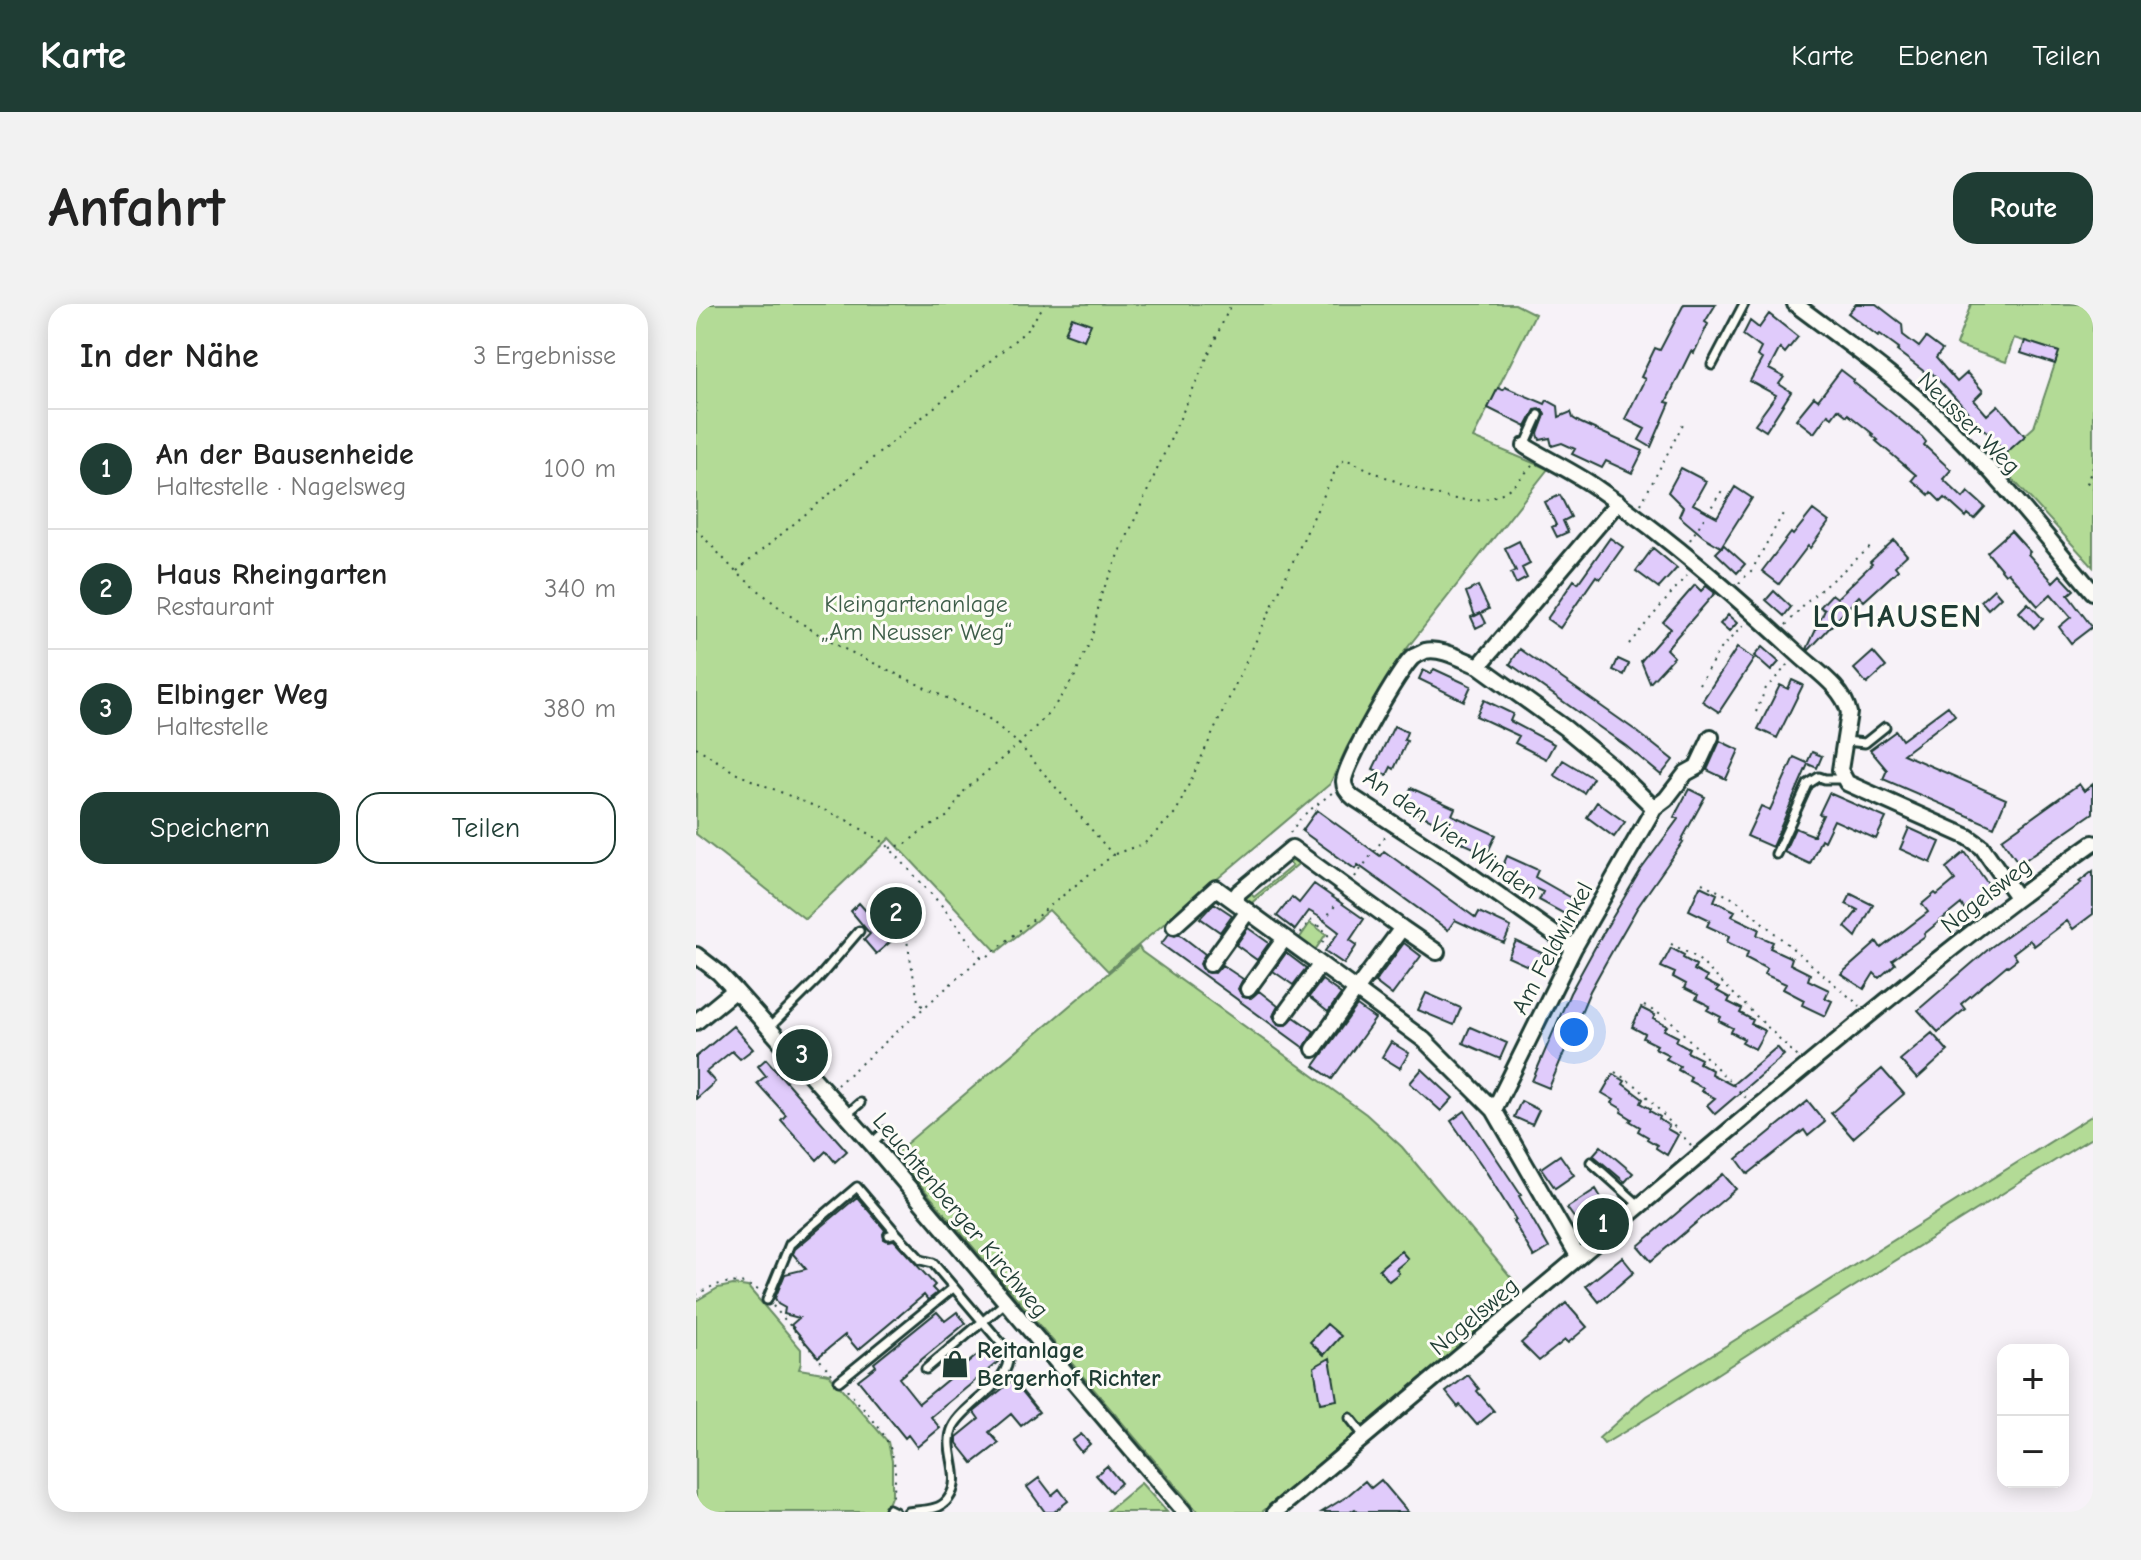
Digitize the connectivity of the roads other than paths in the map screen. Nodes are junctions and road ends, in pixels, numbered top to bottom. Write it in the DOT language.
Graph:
graph roads {
  1 [pos="1744,304"];
  2 [pos="1795,304"];
  3 [pos="1712,365"];
  4 [pos="1539,415"];
  5 [pos="1525,446"];
  6 [pos="1618,502"];
  7 [pos="2093,592"];
  8 [pos="1479,666"];
  9 [pos="1885,727"];
  10 [pos="1711,737"];
  11 [pos="1845,741"];
  12 [pos="1844,779"];
  13 [pos="1654,808"];
  14 [pos="2093,843"];
  15 [pos="1776,854"];
  16 [pos="2017,897"];
  17 [pos="1233,900"];
  18 [pos="1248,911"];
  19 [pos="1174,926"];
  20 [pos="1402,928"];
  21 [pos="859,931"];
  22 [pos="1289,941"];
  23 [pos="1574,948"];
  24 [pos="1437,952"];
  25 [pos="696,955"];
  26 [pos="1316,961"];
  27 [pos="1210,964"];
  28 [pos="1248,989"];
  29 [pos="735,990"];
  30 [pos="1356,990"];
  31 [pos="1283,1016"];
  32 [pos="696,1022"];
  33 [pos="769,1028"];
  34 [pos="1314,1049"];
  35 [pos="860,1103"];
  36 [pos="1494,1110"];
  37 [pos="846,1115"];
  38 [pos="885,1131"];
  39 [pos="872,1144"];
  40 [pos="1591,1162"];
  41 [pos="1639,1205"];
  42 [pos="1578,1256"];
  43 [pos="953,1288"];
  44 [pos="767,1300"];
  45 [pos="1006,1302"];
  46 [pos="983,1321"];
  47 [pos="926,1369"];
  48 [pos="839,1381"];
  49 [pos="1350,1418"];
  50 [pos="1365,1437"];
  51 [pos="908,1512"];
  52 [pos="1184,1512"];
  53 [pos="1275,1512"];
  1 -- 3 [label="lane"];
  2 -- 7 [label="street, Neusser Weg"];
  4 -- 5 [label="lane"];
  5 -- 6 [label="street"];
  6 -- 8 [label="street"];
  6 -- 11 [label="street"];
  8 -- 13 [label="street"];
  8 -- 23 [label="street, An den Vier Winden"];
  9 -- 11 [label="lane"];
  10 -- 13 [label="street, Am Feldwinkel"];
  11 -- 12 [label="street"];
  12 -- 15 [label="lane"];
  12 -- 16 [label="street"];
  13 -- 23 [label="street, Am Feldwinkel"];
  14 -- 16 [label="street, Nagelsweg"];
  16 -- 41 [label="street, Nagelsweg"];
  17 -- 18 [label="street"];
  17 -- 19 [label="street"];
  17 -- 20 [label="street"];
  18 -- 22 [label="street"];
  18 -- 27 [label="street"];
  20 -- 24 [label="street"];
  20 -- 30 [label="street"];
  21 -- 33 [label="lane"];
  22 -- 26 [label="street"];
  22 -- 28 [label="street"];
  23 -- 36 [label="street, Am Feldwinkel"];
  25 -- 29 [label="street, Leuchtenberger Kirchweg"];
  26 -- 30 [label="street"];
  26 -- 31 [label="street"];
  29 -- 32 [label="street"];
  29 -- 33 [label="street, Leuchtenberger Kirchweg"];
  30 -- 34 [label="street"];
  30 -- 36 [label="street"];
  33 -- 37 [label="street, Leuchtenberger Kirchweg"];
  35 -- 37 [label="lane"];
  36 -- 42 [label="street"];
  37 -- 39 [label="street, Leuchtenberger Kirchweg"];
  38 -- 39 [label="lane"];
  39 -- 45 [label="street, Leuchtenberger Kirchweg"];
  40 -- 41 [label="lane"];
  41 -- 42 [label="street, Nagelsweg"];
  42 -- 50 [label="street, Nagelsweg"];
  43 -- 44 [label="lane"];
  43 -- 46 [label="lane"];
  43 -- 48 [label="lane"];
  45 -- 46 [label="lane"];
  45 -- 52 [label="street, Leuchtenberger Kirchweg"];
  46 -- 47 [label="lane"];
  46 -- 51 [label="lane"];
  49 -- 50 [label="lane"];
  50 -- 53 [label="street, Nagelsweg"];
}
